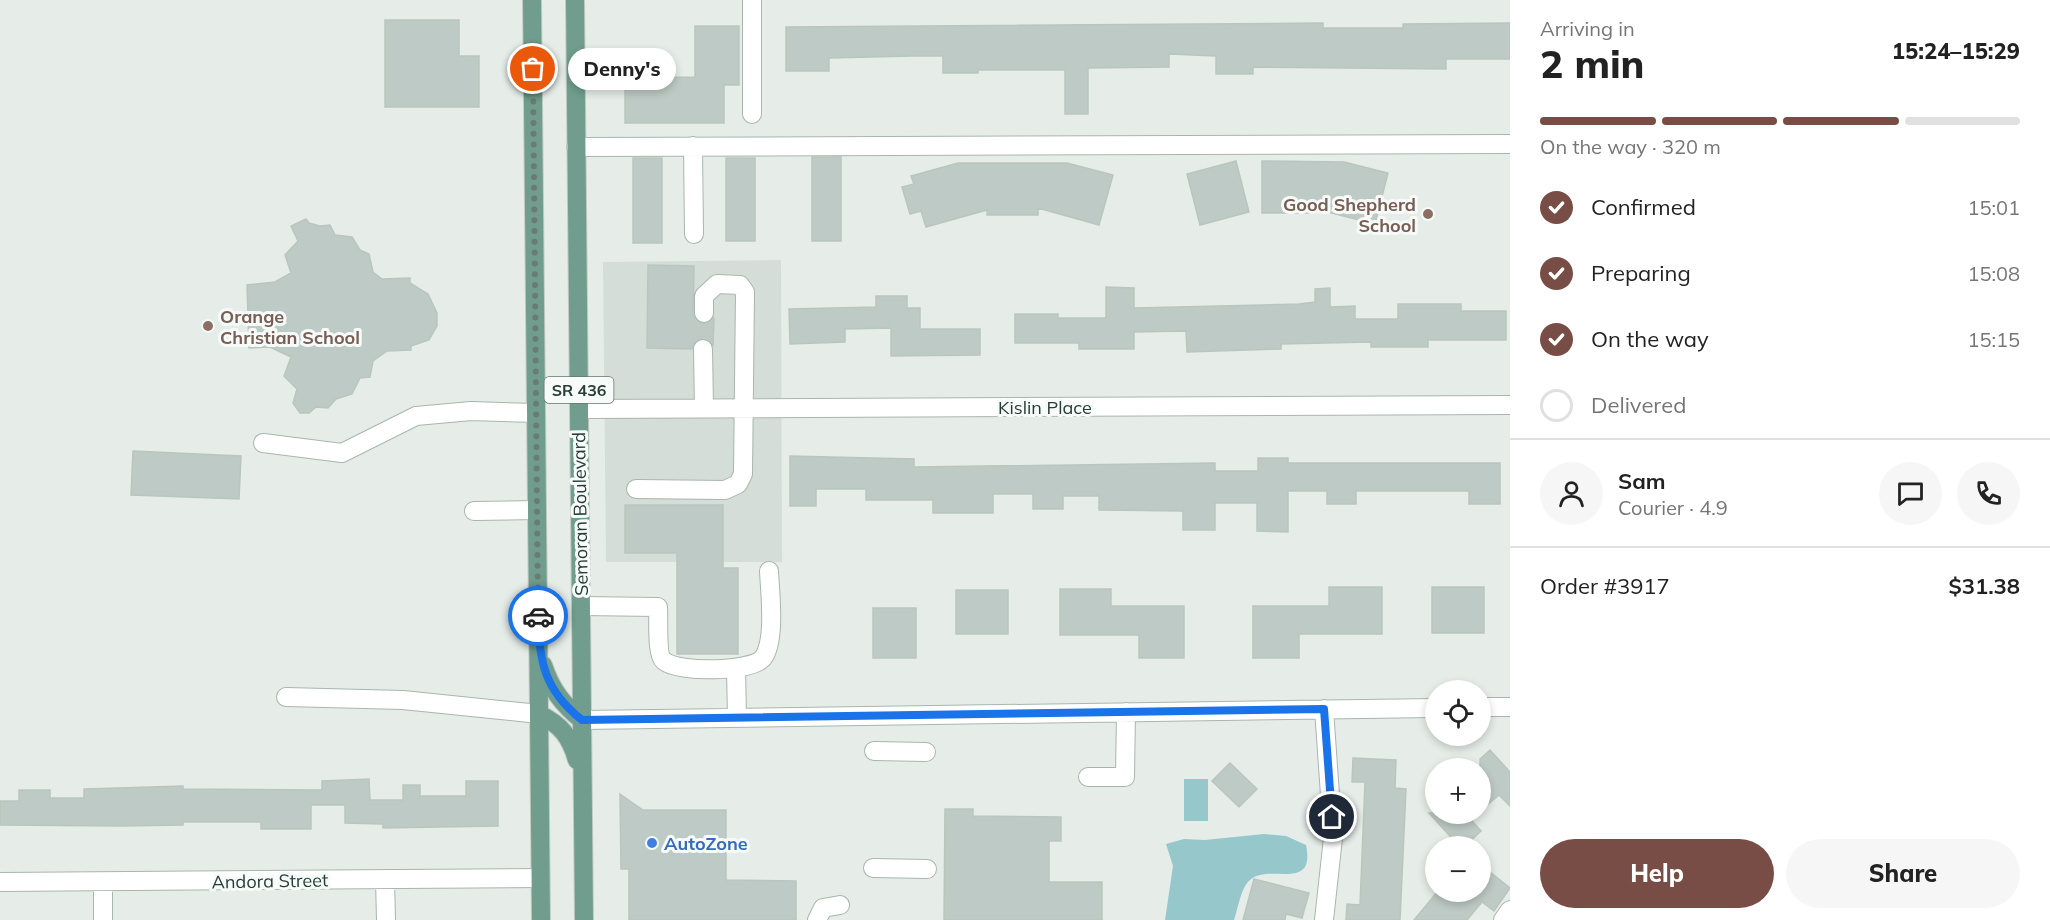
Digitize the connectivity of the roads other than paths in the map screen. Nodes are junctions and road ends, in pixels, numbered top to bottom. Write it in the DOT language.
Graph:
graph roads {
  1 [pos="532,0"];
  2 [pos="575,0"];
  3 [pos="752,0"];
  4 [pos="752,114"];
  5 [pos="1510,144"];
  6 [pos="693,146"];
  7 [pos="576,147"];
  8 [pos="694,234"];
  9 [pos="704,313"];
  10 [pos="703,349"];
  11 [pos="1510,405"];
  12 [pos="704,408"];
  13 [pos="742,408"];
  14 [pos="579,409"];
  15 [pos="536,413"];
  16 [pos="263,443"];
  17 [pos="636,489"];
  18 [pos="537,510"];
  19 [pos="474,511"];
  20 [pos="770,571"];
  21 [pos="581,606"];
  22 [pos="539,652"];
  23 [pos="736,668"];
  24 [pos="286,697"];
  25 [pos="1491,707"];
  26 [pos="1510,707"];
  27 [pos="1425,708"];
  28 [pos="1324,709"];
  29 [pos="1126,712"];
  30 [pos="539,714"];
  31 [pos="737,718"];
  32 [pos="582,720"];
  33 [pos="874,751"];
  34 [pos="926,752"];
  35 [pos="1088,777"];
  36 [pos="583,779"];
  37 [pos="873,868"];
  38 [pos="927,869"];
  39 [pos="540,878"];
  40 [pos="385,879"];
  41 [pos="0,882"];
  42 [pos="103,883"];
  43 [pos="840,904"];
  44 [pos="1510,910"];
  45 [pos="104,920"];
  46 [pos="386,920"];
  47 [pos="540,920"];
  48 [pos="584,920"];
  49 [pos="817,920"];
  50 [pos="1324,920"];
  51 [pos="1503,920"];
  1 -- 15 [label="main road, SR 436"];
  2 -- 7 [label="main road, Semoran Boulevard / SR 436"];
  3 -- 4 [label="street"];
  5 -- 6 [label="street"];
  6 -- 7 [label="street"];
  6 -- 8 [label="street"];
  7 -- 14 [label="main road, Semoran Boulevard / SR 436"];
  9 -- 13 [label="street"];
  10 -- 12 [label="street"];
  11 -- 13 [label="street, Kislin Place"];
  12 -- 13 [label="street, Kislin Place"];
  12 -- 14 [label="street, Kislin Place"];
  13 -- 17 [label="street"];
  14 -- 21 [label="main road, Semoran Boulevard / SR 436"];
  15 -- 16 [label="street"];
  15 -- 18 [label="main road, SR 436"];
  18 -- 19 [label="street"];
  18 -- 22 [label="main road, SR 436"];
  20 -- 23 [label="street"];
  21 -- 23 [label="street"];
  21 -- 32 [label="main road, Semoran Boulevard / SR 436"];
  22 -- 30 [label="main road, SR 436"];
  22 -- 32 [label="main road"];
  23 -- 31 [label="street"];
  24 -- 30 [label="street"];
  25 -- 26 [label="street"];
  27 -- 28 [label="street"];
  28 -- 29 [label="street"];
  28 -- 50 [label="street"];
  29 -- 31 [label="street"];
  29 -- 35 [label="street"];
  30 -- 36 [label="main road"];
  30 -- 39 [label="main road, SR 436"];
  31 -- 32 [label="street"];
  32 -- 36 [label="main road, Semoran Boulevard / SR 436"];
  33 -- 34 [label="street"];
  36 -- 48 [label="main road, Semoran Boulevard / SR 436"];
  37 -- 38 [label="street"];
  39 -- 40 [label="street, Andora Street"];
  39 -- 47 [label="main road, SR 436"];
  40 -- 42 [label="street, Andora Street"];
  40 -- 46 [label="street"];
  41 -- 42 [label="street, Andora Street"];
  42 -- 45 [label="street"];
  43 -- 49 [label="street"];
  44 -- 51 [label="street"];
}
